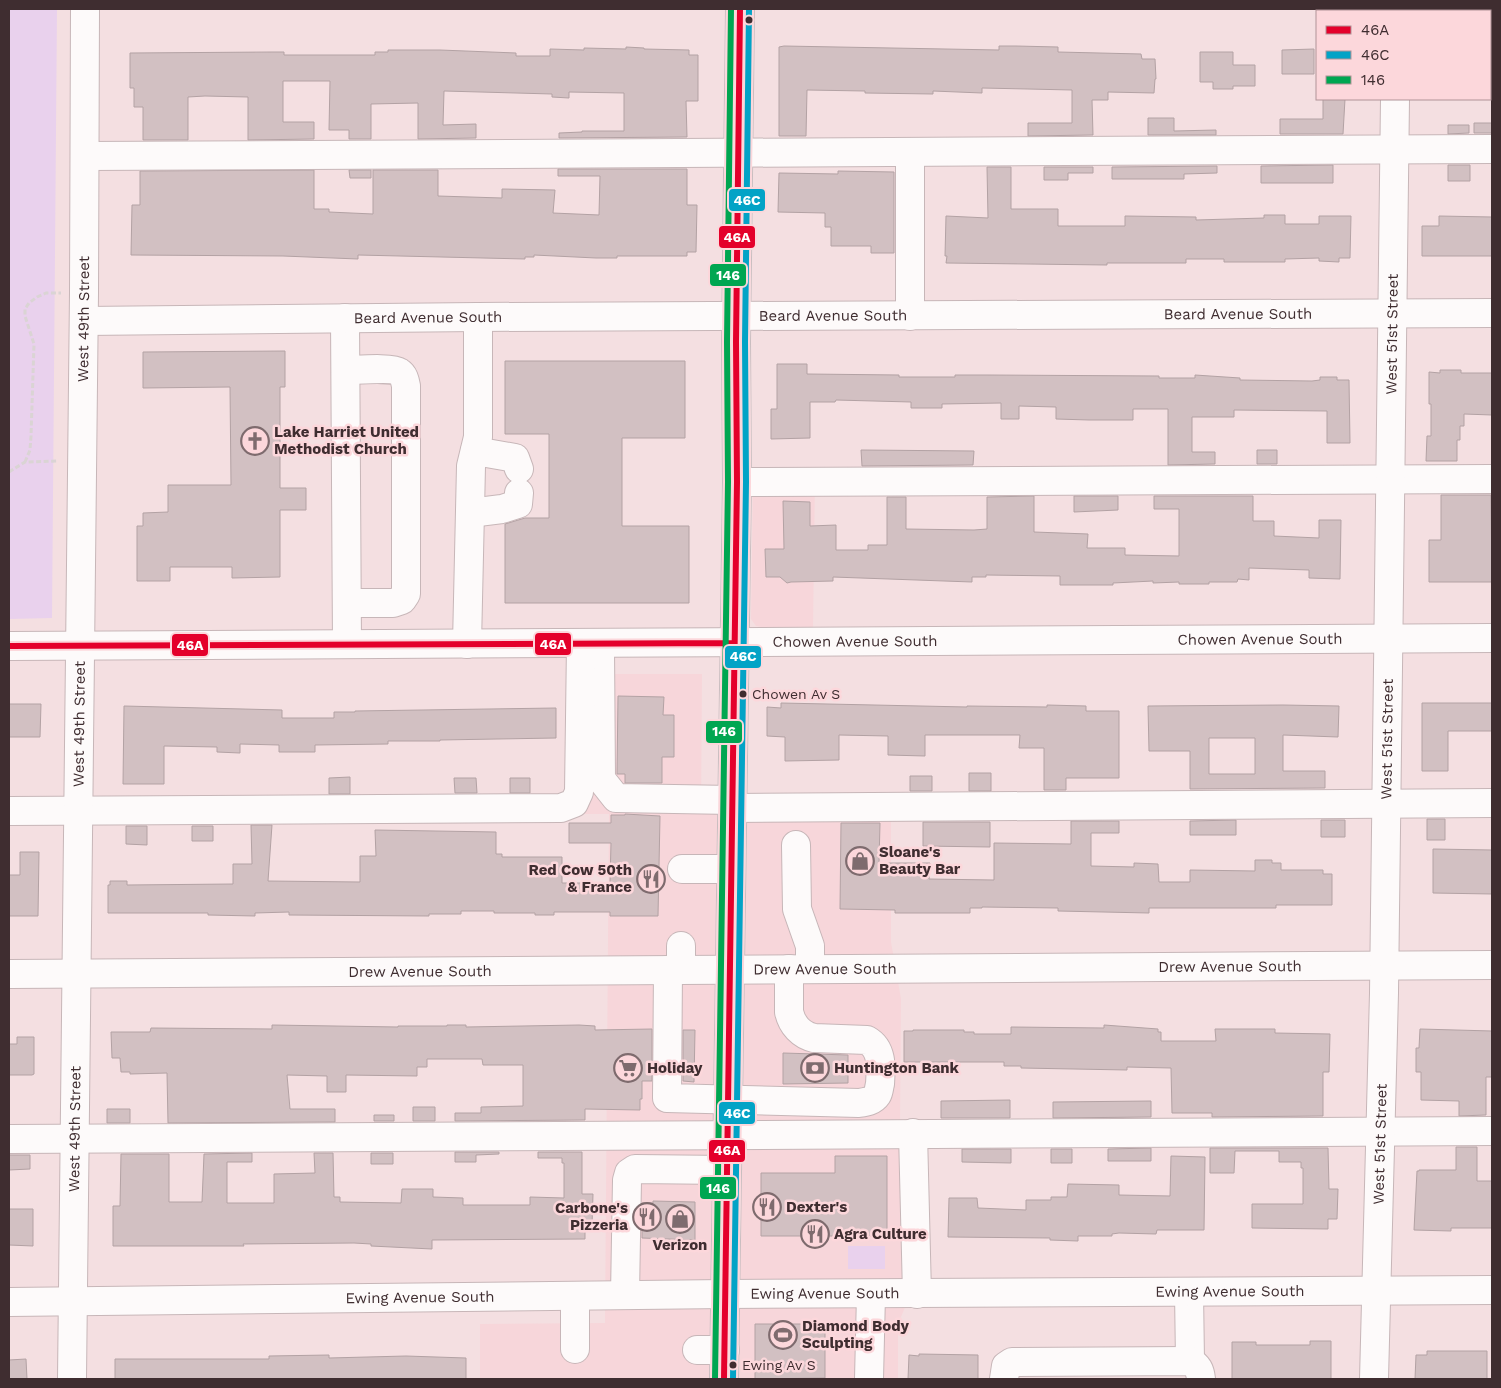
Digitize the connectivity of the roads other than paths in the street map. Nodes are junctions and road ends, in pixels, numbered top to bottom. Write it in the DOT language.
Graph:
graph roads {
  1 [pos="86,9"];
  2 [pos="740,9"];
  3 [pos="1395,100"];
  4 [pos="1394,149"];
  5 [pos="1492,149"];
  6 [pos="910,152"];
  7 [pos="738,153"];
  8 [pos="85,156"];
  9 [pos="1492,313"];
  10 [pos="1392,314"];
  11 [pos="736,316"];
  12 [pos="910,316"];
  13 [pos="478,317"];
  14 [pos="345,318"];
  15 [pos="84,321"];
  16 [pos="346,370"];
  17 [pos="475,451"];
  18 [pos="1492,479"];
  19 [pos="1390,480"];
  20 [pos="737,482"];
  21 [pos="470,513"];
  22 [pos="348,603"];
  23 [pos="1388,638"];
  24 [pos="1492,638"];
  25 [pos="734,642"];
  26 [pos="347,644"];
  27 [pos="467,644"];
  28 [pos="591,644"];
  29 [pos="80,645"];
  30 [pos="9,646"];
  31 [pos="732,804"];
  32 [pos="1386,804"];
  33 [pos="1492,804"];
  34 [pos="9,811"];
  35 [pos="79,811"];
  36 [pos="796,845"];
  37 [pos="731,869"];
  38 [pos="682,870"];
  39 [pos="677,962"];
  40 [pos="1492,965"];
  41 [pos="1384,966"];
  42 [pos="799,969"];
  43 [pos="729,970"];
  44 [pos="9,974"];
  45 [pos="76,974"];
  46 [pos="727,1098"];
  47 [pos="1380,1131"];
  48 [pos="1492,1131"];
  49 [pos="913,1133"];
  50 [pos="726,1134"];
  51 [pos="75,1138"];
  52 [pos="9,1139"];
  53 [pos="726,1170"];
  54 [pos="1376,1290"];
  55 [pos="1492,1290"];
  56 [pos="1189,1292"];
  57 [pos="725,1294"];
  58 [pos="871,1294"];
  59 [pos="917,1294"];
  60 [pos="625,1295"];
  61 [pos="575,1296"];
  62 [pos="9,1302"];
  63 [pos="73,1302"];
  64 [pos="575,1349"];
  65 [pos="697,1350"];
  66 [pos="725,1350"];
  67 [pos="1196,1370"];
  68 [pos="72,1379"];
  69 [pos="724,1379"];
  70 [pos="869,1379"];
  71 [pos="1004,1379"];
  72 [pos="1374,1379"];
  1 -- 8 [label="street, West 49th Street"];
  2 -- 7 [label="main road"];
  3 -- 4 [label="street, West 51st Street"];
  4 -- 5 [label="street"];
  4 -- 6 [label="street"];
  4 -- 10 [label="street, West 51st Street"];
  6 -- 7 [label="street"];
  6 -- 12 [label="street"];
  7 -- 8 [label="street"];
  7 -- 11 [label="main road"];
  8 -- 15 [label="street, West 49th Street"];
  9 -- 10 [label="street, Beard Avenue South"];
  10 -- 12 [label="street, Beard Avenue South"];
  10 -- 19 [label="street, West 51st Street"];
  11 -- 12 [label="street, Beard Avenue South"];
  11 -- 13 [label="street, Beard Avenue South"];
  11 -- 20 [label="main road"];
  13 -- 14 [label="street, Beard Avenue South"];
  13 -- 17 [label="street"];
  14 -- 15 [label="street, Beard Avenue South"];
  14 -- 16 [label="street"];
  15 -- 29 [label="street, West 49th Street"];
  16 -- 22 [label="street"];
  16 -- 22 [label="street"];
  17 -- 21 [label="street"];
  17 -- 21 [label="street"];
  18 -- 19 [label="street"];
  19 -- 20 [label="street"];
  19 -- 23 [label="street, West 51st Street"];
  20 -- 25 [label="main road"];
  21 -- 27 [label="street"];
  22 -- 26 [label="street"];
  23 -- 24 [label="street, Chowen Avenue South"];
  23 -- 25 [label="street, Chowen Avenue South"];
  23 -- 32 [label="street, West 51st Street"];
  25 -- 28 [label="street, Chowen Avenue South"];
  25 -- 31 [label="main road"];
  26 -- 27 [label="street, Chowen Avenue South"];
  26 -- 29 [label="street, Chowen Avenue South"];
  27 -- 28 [label="street, Chowen Avenue South"];
  28 -- 31 [label="street"];
  28 -- 35 [label="street"];
  29 -- 30 [label="street, Chowen Avenue South"];
  29 -- 35 [label="street, West 49th Street"];
  31 -- 32 [label="street"];
  31 -- 37 [label="main road"];
  32 -- 33 [label="street"];
  32 -- 41 [label="street, West 51st Street"];
  34 -- 35 [label="street"];
  35 -- 45 [label="street, West 49th Street"];
  36 -- 42 [label="street"];
  37 -- 38 [label="street"];
  37 -- 43 [label="main road"];
  39 -- 43 [label="street, Drew Avenue South"];
  39 -- 45 [label="street, Drew Avenue South"];
  39 -- 46 [label="street"];
  40 -- 41 [label="street, Drew Avenue South"];
  41 -- 42 [label="street, Drew Avenue South"];
  41 -- 47 [label="street, West 51st Street"];
  42 -- 43 [label="street, Drew Avenue South"];
  42 -- 46 [label="street"];
  43 -- 46 [label="main road"];
  44 -- 45 [label="street, Drew Avenue South"];
  45 -- 51 [label="street, West 49th Street"];
  46 -- 50 [label="main road"];
  47 -- 48 [label="street"];
  47 -- 49 [label="street"];
  47 -- 54 [label="street, West 51st Street"];
  49 -- 50 [label="street"];
  49 -- 59 [label="street"];
  50 -- 51 [label="street"];
  50 -- 53 [label="main road"];
  51 -- 52 [label="street"];
  51 -- 63 [label="street, West 49th Street"];
  53 -- 57 [label="main road"];
  53 -- 60 [label="street"];
  54 -- 55 [label="street, Ewing Avenue South"];
  54 -- 56 [label="street, Ewing Avenue South"];
  54 -- 72 [label="street, West 51st Street"];
  56 -- 59 [label="street, Ewing Avenue South"];
  56 -- 67 [label="street"];
  57 -- 58 [label="street, Ewing Avenue South"];
  57 -- 60 [label="street, Ewing Avenue South"];
  57 -- 66 [label="main road"];
  58 -- 59 [label="street, Ewing Avenue South"];
  58 -- 70 [label="street"];
  60 -- 61 [label="street, Ewing Avenue South"];
  61 -- 63 [label="street, Ewing Avenue South"];
  61 -- 64 [label="street"];
  62 -- 63 [label="street, Ewing Avenue South"];
  63 -- 68 [label="street, West 49th Street"];
  65 -- 66 [label="street"];
  66 -- 69 [label="main road"];
  67 -- 71 [label="street"];
}
